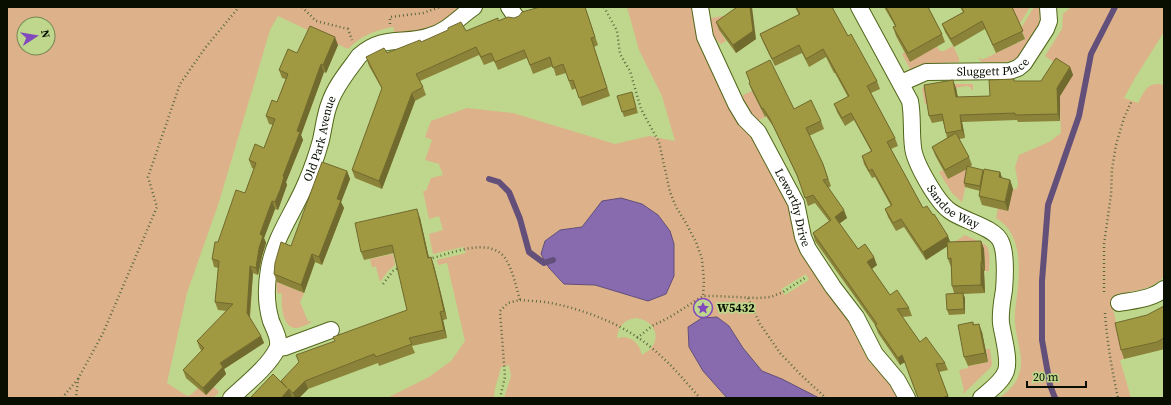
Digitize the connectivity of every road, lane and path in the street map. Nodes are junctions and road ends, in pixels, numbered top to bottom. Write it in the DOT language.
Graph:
graph roads {
  1 [pos="239,7"];
  2 [pos="302,7"];
  3 [pos="440,7"];
  4 [pos="474,7"];
  5 [pos="604,7"];
  6 [pos="700,7"];
  7 [pos="859,7"];
  8 [pos="1048,7"];
  9 [pos="391,40"];
  10 [pos="359,56"];
  11 [pos="901,83"];
  12 [pos="1132,100"];
  13 [pos="427,259"];
  14 [pos="404,265"];
  15 [pos="398,267"];
  16 [pos="399,274"];
  17 [pos="807,277"];
  18 [pos="383,284"];
  19 [pos="1164,289"];
  20 [pos="703,296"];
  21 [pos="1104,296"];
  22 [pos="748,298"];
  23 [pos="520,300"];
  24 [pos="1112,307"];
  25 [pos="331,330"];
  26 [pos="637,338"];
  27 [pos="278,348"];
  28 [pos="78,379"];
  29 [pos="62,398"];
  30 [pos="76,398"];
  31 [pos="231,398"];
  32 [pos="500,398"];
  33 [pos="700,398"];
  34 [pos="826,398"];
  35 [pos="907,398"];
  36 [pos="982,398"];
  37 [pos="1118,398"];
  1 -- 28 [label="path"];
  2 -- 10 [label="path"];
  3 -- 9 [label="path"];
  4 -- 9 [label="street, Old Park Avenue"];
  5 -- 20 [label="path"];
  6 -- 35 [label="street, Leworthy Drive"];
  7 -- 11 [label="street, Sandoe Way"];
  8 -- 11 [label="street, Sluggett Place"];
  9 -- 10 [label="street, Old Park Avenue"];
  10 -- 27 [label="street, Old Park Avenue"];
  11 -- 36 [label="street, Sandoe Way"];
  12 -- 21 [label="path"];
  13 -- 23 [label="path"];
  14 -- 15 [label="path"];
  15 -- 16 [label="path"];
  15 -- 18 [label="path"];
  17 -- 22 [label="path"];
  19 -- 24 [label="street"];
  20 -- 22 [label="path"];
  20 -- 26 [label="path"];
  22 -- 34 [label="path"];
  23 -- 26 [label="path"];
  23 -- 32 [label="path"];
  24 -- 37 [label="path"];
  25 -- 27 [label="street"];
  26 -- 33 [label="path"];
  27 -- 31 [label="street"];
  28 -- 29 [label="path"];
  28 -- 30 [label="path"];
}
